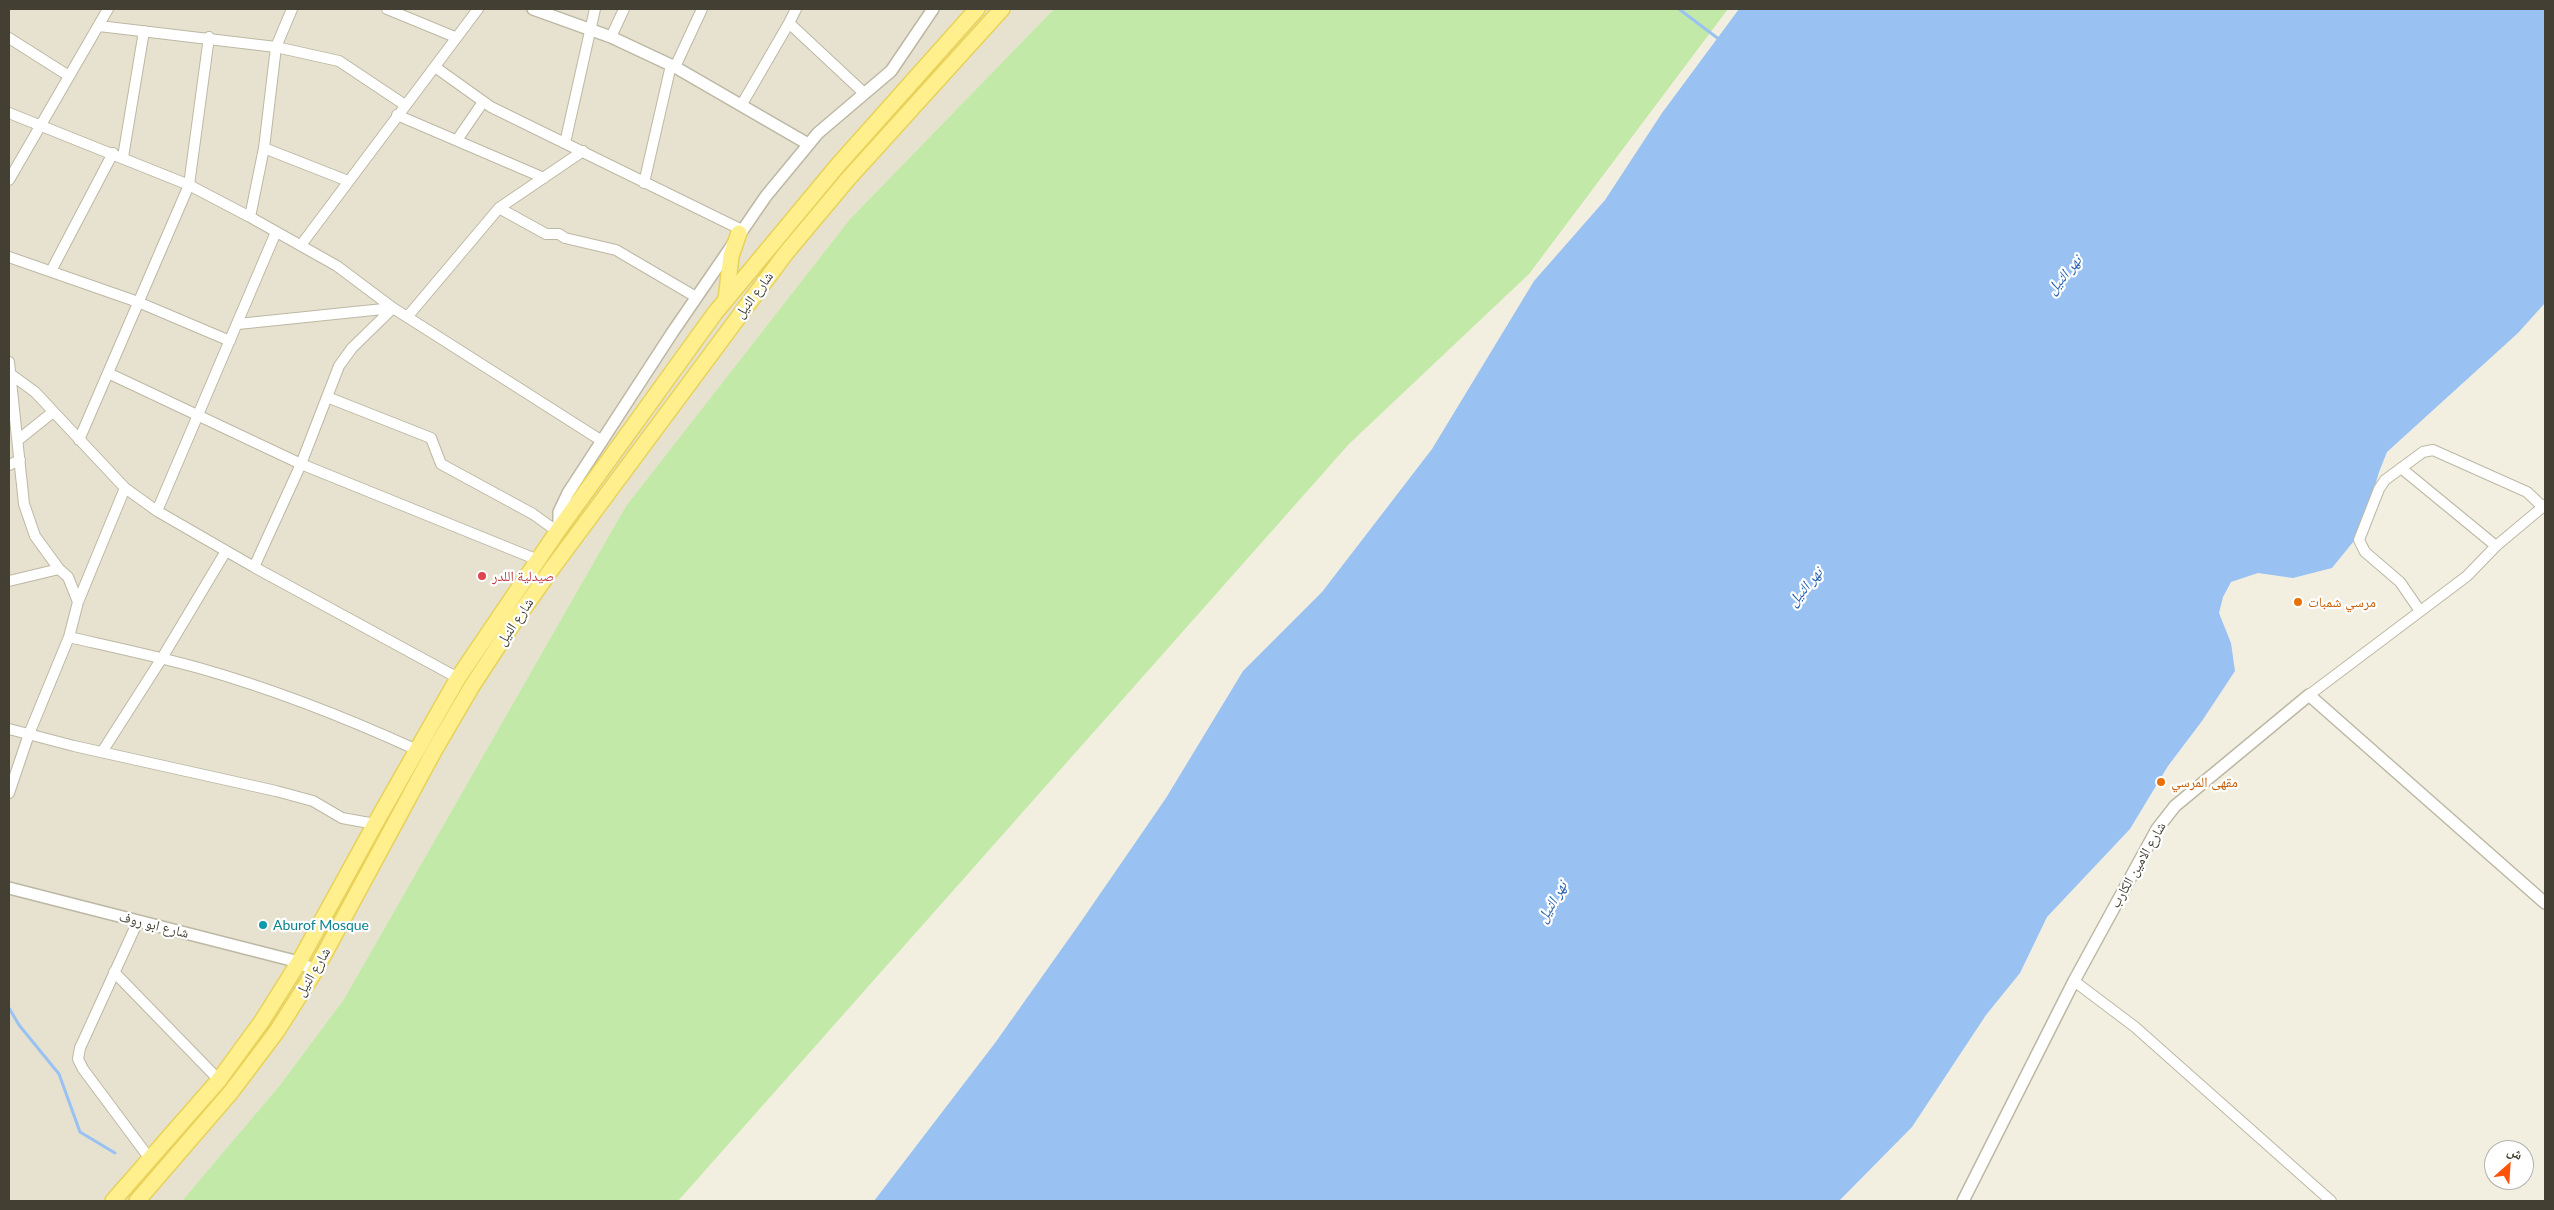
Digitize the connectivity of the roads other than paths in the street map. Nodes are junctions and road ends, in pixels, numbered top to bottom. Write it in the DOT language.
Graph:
graph roads {
  1 [pos="108,9"];
  2 [pos="292,9"];
  3 [pos="386,9"];
  4 [pos="478,9"];
  5 [pos="533,9"];
  6 [pos="595,9"];
  7 [pos="624,9"];
  8 [pos="702,9"];
  9 [pos="796,9"];
  10 [pos="933,9"];
  11 [pos="977,9"];
  12 [pos="1002,9"];
  13 [pos="789,23"];
  14 [pos="99,26"];
  15 [pos="589,29"];
  16 [pos="144,31"];
  17 [pos="209,37"];
  18 [pos="455,37"];
  19 [pos="9,38"];
  20 [pos="611,38"];
  21 [pos="276,47"];
  22 [pos="673,66"];
  23 [pos="435,67"];
  24 [pos="69,76"];
  25 [pos="864,93"];
  26 [pos="483,102"];
  27 [pos="742,104"];
  28 [pos="406,105"];
  29 [pos="9,113"];
  30 [pos="397,115"];
  31 [pos="41,125"];
  32 [pos="457,140"];
  33 [pos="564,143"];
  34 [pos="808,144"];
  35 [pos="264,148"];
  36 [pos="583,152"];
  37 [pos="118,155"];
  38 [pos="544,178"];
  39 [pos="9,180"];
  40 [pos="348,181"];
  41 [pos="644,183"];
  42 [pos="189,185"];
  43 [pos="499,208"];
  44 [pos="250,217"];
  45 [pos="740,231"];
  46 [pos="276,232"];
  47 [pos="301,245"];
  48 [pos="9,257"];
  49 [pos="51,271"];
  50 [pos="696,297"];
  51 [pos="726,298"];
  52 [pos="138,302"];
  53 [pos="393,308"];
  54 [pos="408,316"];
  55 [pos="238,324"];
  56 [pos="724,334"];
  57 [pos="230,341"];
  58 [pos="9,362"];
  59 [pos="10,373"];
  60 [pos="108,373"];
  61 [pos="328,397"];
  62 [pos="53,412"];
  63 [pos="198,415"];
  64 [pos="18,440"];
  65 [pos="79,440"];
  66 [pos="602,441"];
  67 [pos="20,460"];
  68 [pos="301,464"];
  69 [pos="9,465"];
  70 [pos="2401,468"];
  71 [pos="124,488"];
  72 [pos="2544,506"];
  73 [pos="157,511"];
  74 [pos="558,530"];
  75 [pos="2496,546"];
  76 [pos="226,551"];
  77 [pos="538,560"];
  78 [pos="254,567"];
  79 [pos="59,568"];
  80 [pos="9,581"];
  81 [pos="78,602"];
  82 [pos="2420,612"];
  83 [pos="69,637"];
  84 [pos="162,658"];
  85 [pos="458,678"];
  86 [pos="2310,695"];
  87 [pos="9,729"];
  88 [pos="29,734"];
  89 [pos="417,750"];
  90 [pos="102,752"];
  91 [pos="9,794"];
  92 [pos="374,824"];
  93 [pos="9,888"];
  94 [pos="2545,903"];
  95 [pos="138,921"];
  96 [pos="299,962"];
  97 [pos="315,971"];
  98 [pos="114,972"];
  99 [pos="2074,981"];
  100 [pos="219,1080"];
  101 [pos="150,1159"];
  102 [pos="113,1201"];
  103 [pos="137,1201"];
  104 [pos="1963,1201"];
  105 [pos="2331,1201"];
  1 -- 14 [label="street"];
  2 -- 21 [label="street"];
  3 -- 18 [label="street"];
  4 -- 18 [label="street"];
  5 -- 15 [label="street"];
  6 -- 15 [label="street"];
  7 -- 20 [label="street"];
  8 -- 22 [label="street"];
  9 -- 13 [label="street"];
  10 -- 25 [label="street"];
  11 -- 51 [label="main road, شارع النيل"];
  12 -- 56 [label="main road, شارع النيل"];
  13 -- 25 [label="street"];
  13 -- 27 [label="street"];
  14 -- 16 [label="street"];
  14 -- 24 [label="street"];
  15 -- 20 [label="street"];
  15 -- 33 [label="street"];
  16 -- 17 [label="street"];
  16 -- 37 [label="street"];
  17 -- 21 [label="street"];
  17 -- 42 [label="street"];
  18 -- 23 [label="street"];
  19 -- 24 [label="street"];
  20 -- 22 [label="street"];
  21 -- 28 [label="street"];
  21 -- 35 [label="street"];
  22 -- 27 [label="street"];
  22 -- 41 [label="street"];
  23 -- 26 [label="street"];
  23 -- 28 [label="street"];
  24 -- 31 [label="street"];
  25 -- 34 [label="street"];
  26 -- 32 [label="street"];
  26 -- 33 [label="street"];
  27 -- 34 [label="street"];
  28 -- 30 [label="street"];
  29 -- 31 [label="street"];
  30 -- 32 [label="street"];
  30 -- 40 [label="street"];
  31 -- 37 [label="street"];
  31 -- 39 [label="street"];
  32 -- 38 [label="street"];
  33 -- 36 [label="street"];
  34 -- 45 [label="street"];
  35 -- 40 [label="street"];
  35 -- 44 [label="street"];
  36 -- 38 [label="street"];
  36 -- 41 [label="street"];
  37 -- 42 [label="street"];
  37 -- 49 [label="street"];
  38 -- 43 [label="street"];
  40 -- 47 [label="street"];
  41 -- 45 [label="street"];
  42 -- 44 [label="street"];
  42 -- 52 [label="street"];
  43 -- 50 [label="street"];
  43 -- 54 [label="street"];
  44 -- 46 [label="street"];
  45 -- 50 [label="street"];
  45 -- 51 [label="main road"];
  46 -- 47 [label="street"];
  46 -- 55 [label="street"];
  47 -- 53 [label="street"];
  48 -- 49 [label="street"];
  49 -- 52 [label="street"];
  50 -- 66 [label="street"];
  51 -- 56 [label="main road"];
  51 -- 74 [label="main road, شارع النيل"];
  52 -- 57 [label="street"];
  52 -- 60 [label="street"];
  53 -- 54 [label="street"];
  53 -- 55 [label="street"];
  53 -- 61 [label="street"];
  54 -- 66 [label="street"];
  55 -- 57 [label="street"];
  56 -- 97 [label="main road, شارع النيل"];
  57 -- 63 [label="street"];
  58 -- 59 [label="street"];
  59 -- 62 [label="street"];
  59 -- 64 [label="street"];
  60 -- 63 [label="street"];
  60 -- 65 [label="street"];
  61 -- 68 [label="street"];
  61 -- 74 [label="street"];
  62 -- 64 [label="street"];
  62 -- 65 [label="street"];
  63 -- 68 [label="street"];
  63 -- 73 [label="street"];
  64 -- 67 [label="street"];
  65 -- 71 [label="street"];
  66 -- 74 [label="street"];
  67 -- 69 [label="street"];
  67 -- 79 [label="street"];
  68 -- 77 [label="street"];
  68 -- 78 [label="street"];
  70 -- 72 [label="street"];
  70 -- 75 [label="street"];
  70 -- 82 [label="street"];
  71 -- 73 [label="street"];
  71 -- 81 [label="street"];
  72 -- 75 [label="street"];
  73 -- 76 [label="street"];
  74 -- 77 [label="main road, شارع النيل"];
  75 -- 82 [label="street"];
  76 -- 78 [label="street"];
  76 -- 84 [label="street"];
  77 -- 85 [label="main road, شارع النيل"];
  78 -- 85 [label="street"];
  79 -- 80 [label="street"];
  79 -- 81 [label="street"];
  81 -- 83 [label="street"];
  82 -- 86 [label="street"];
  83 -- 84 [label="street"];
  83 -- 88 [label="street"];
  84 -- 89 [label="street"];
  84 -- 90 [label="street"];
  85 -- 89 [label="main road, شارع النيل"];
  86 -- 94 [label="street"];
  86 -- 99 [label="street, شارع الامين الكارب"];
  87 -- 88 [label="street"];
  88 -- 90 [label="street"];
  88 -- 91 [label="street"];
  89 -- 92 [label="main road, شارع النيل"];
  90 -- 92 [label="street"];
  92 -- 96 [label="main road, شارع النيل"];
  93 -- 95 [label="street, شارع ابو روف"];
  95 -- 96 [label="street, شارع ابو روف"];
  95 -- 98 [label="street"];
  96 -- 97 [label="street, شارع ابو روف"];
  96 -- 100 [label="main road, شارع النيل"];
  97 -- 103 [label="main road, شارع النيل"];
  98 -- 100 [label="street"];
  98 -- 101 [label="street"];
  99 -- 104 [label="street, شارع الامين الكارب"];
  99 -- 105 [label="street"];
  100 -- 101 [label="main road, شارع النيل"];
  101 -- 102 [label="main road, شارع النيل"];
}
